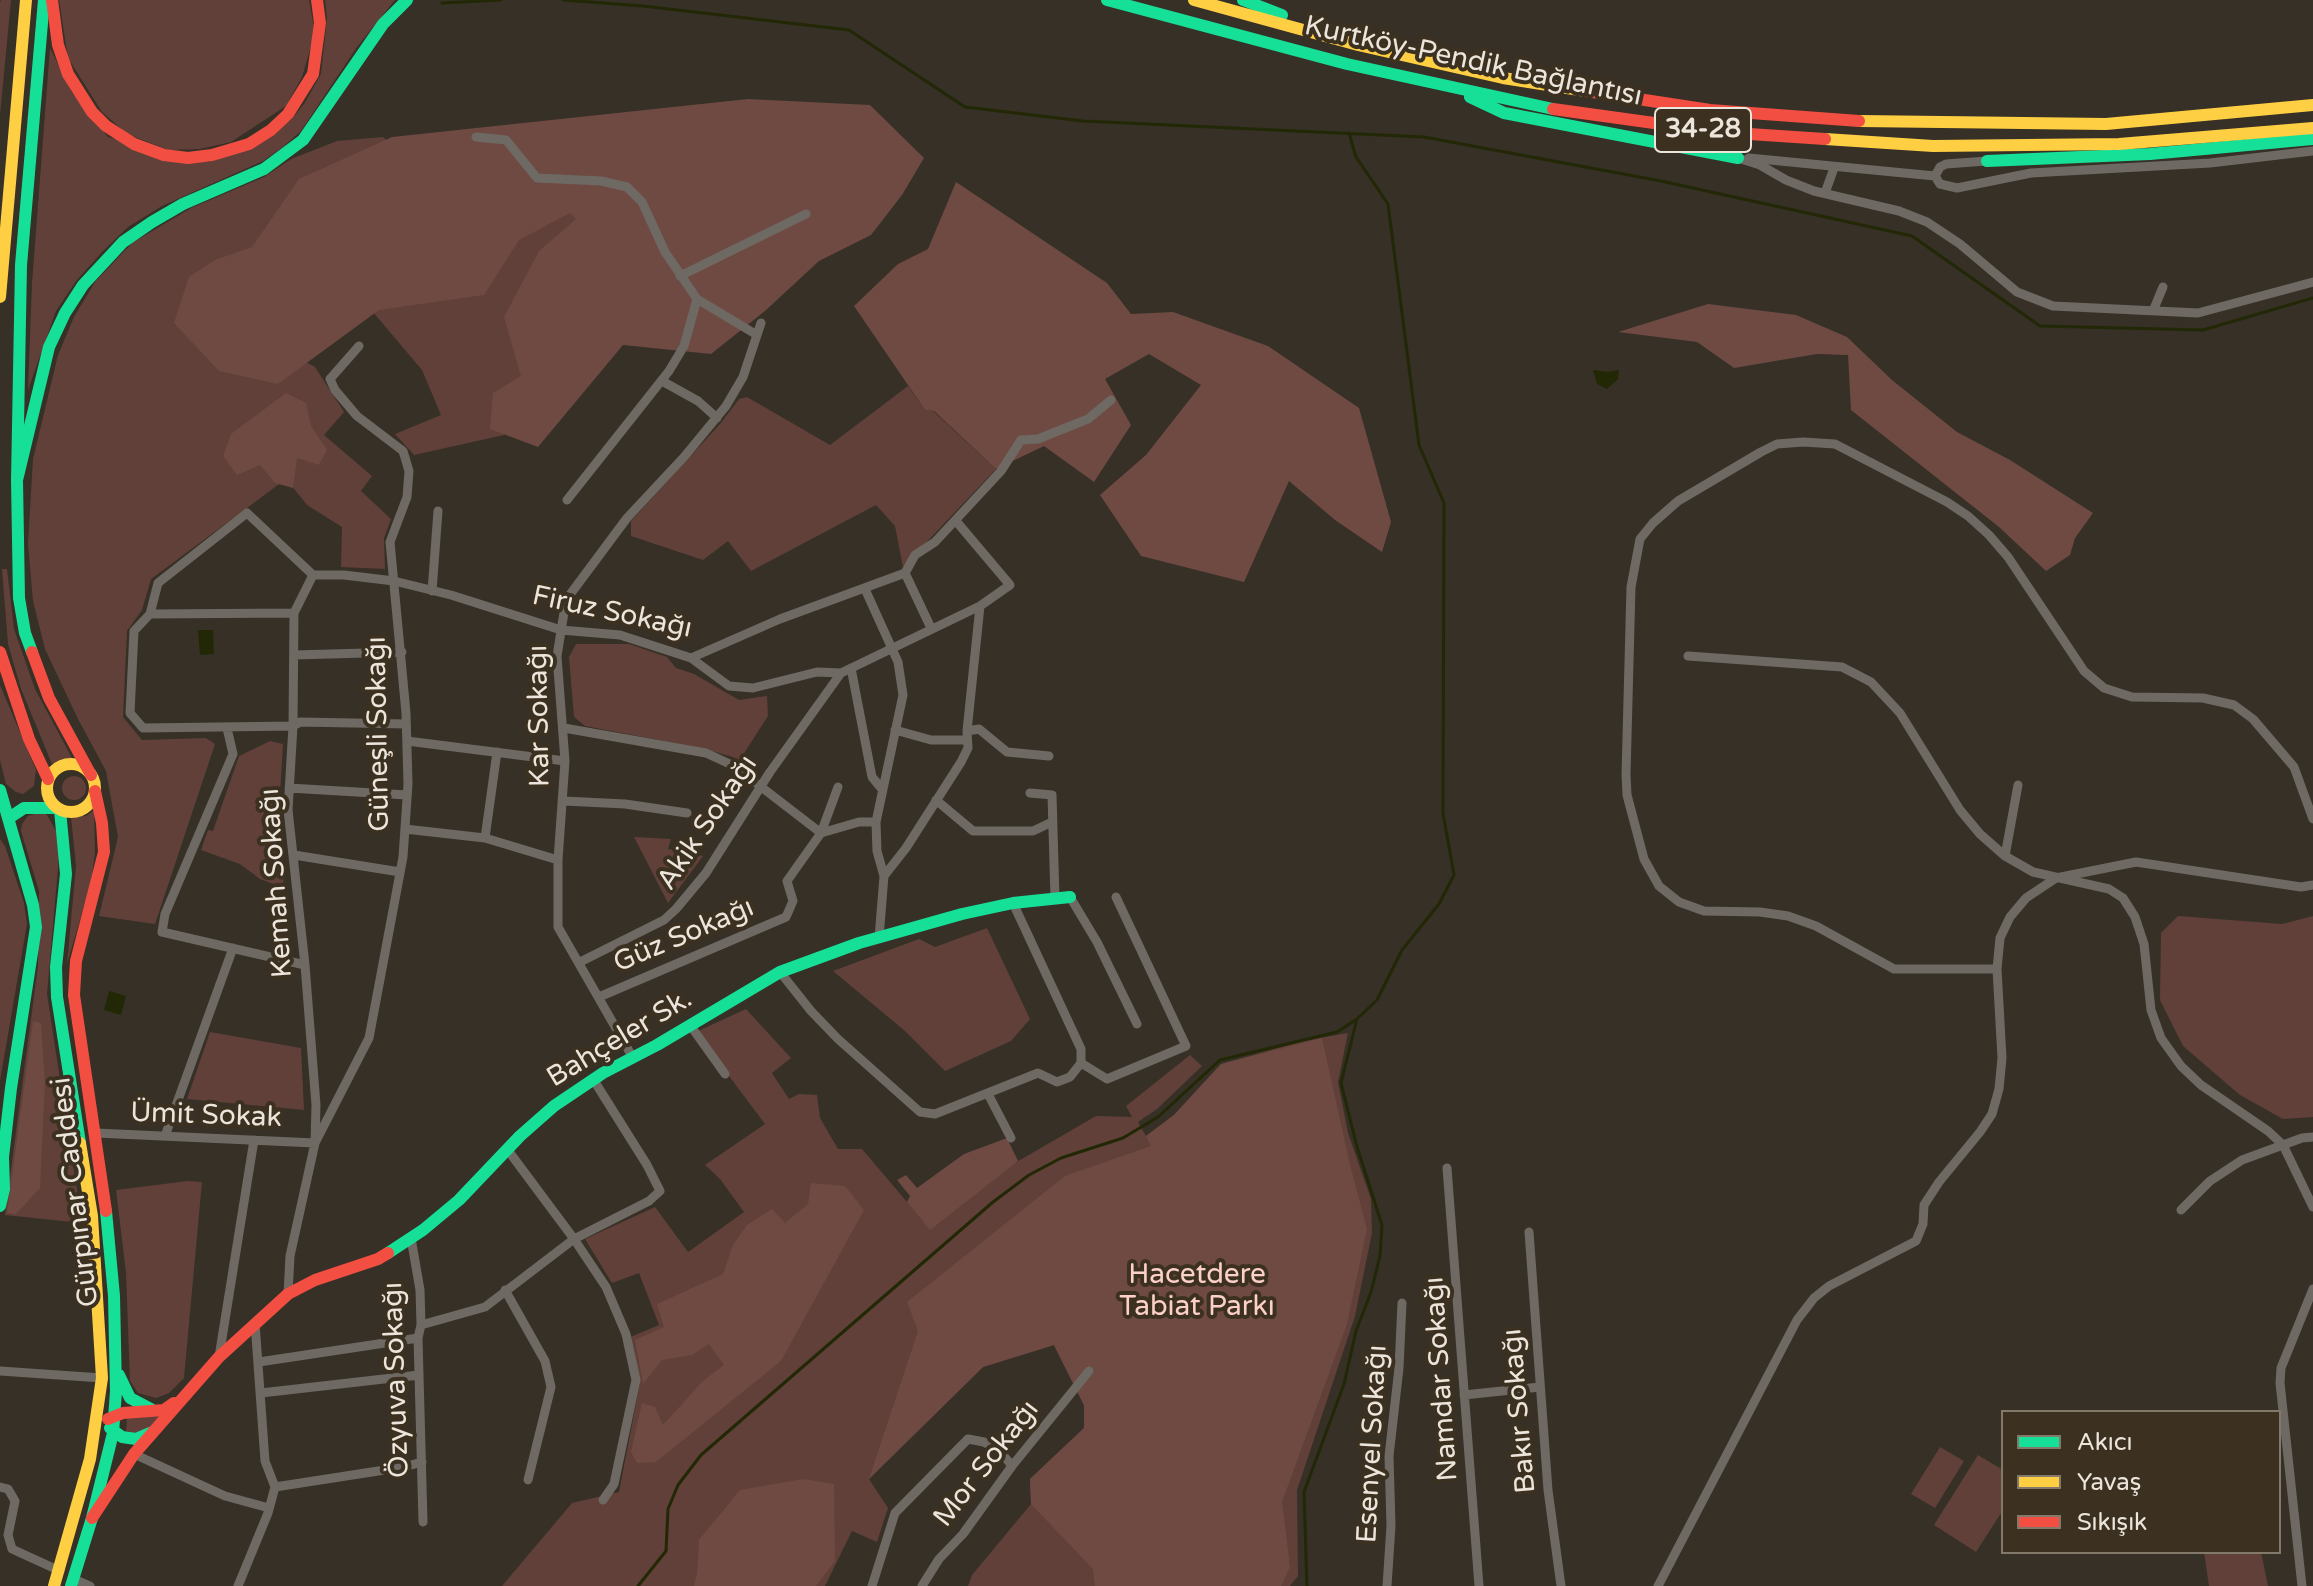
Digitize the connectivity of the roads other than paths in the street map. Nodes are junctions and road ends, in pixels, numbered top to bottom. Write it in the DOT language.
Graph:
graph roads {
  1 [pos="26,0"];
  2 [pos="44,0"];
  3 [pos="52,0"];
  4 [pos="317,0"];
  5 [pos="407,0"];
  6 [pos="1090,0"];
  7 [pos="1107,0"];
  8 [pos="1194,0"];
  9 [pos="1243,0"];
  10 [pos="1121,4"];
  11 [pos="1358,45"];
  12 [pos="1451,87"];
  13 [pos="2313,105"];
  14 [pos="2313,128"];
  15 [pos="476,137"];
  16 [pos="2313,139"];
  17 [pos="2313,151"];
  18 [pos="1738,158"];
  19 [pos="1987,161"];
  20 [pos="1834,168"];
  21 [pos="1935,176"];
  22 [pos="1825,193"];
  23 [pos="806,214"];
  24 [pos="680,276"];
  25 [pos="2313,282"];
  26 [pos="2163,287"];
  27 [pos="0,297"];
  28 [pos="697,299"];
  29 [pos="2153,311"];
  30 [pos="761,323"];
  31 [pos="757,335"];
  32 [pos="359,346"];
  33 [pos="662,381"];
  34 [pos="1111,400"];
  35 [pos="717,418"];
  36 [pos="17,480"];
  37 [pos="567,500"];
  38 [pos="438,511"];
  39 [pos="956,521"];
  40 [pos="905,573"];
  41 [pos="313,575"];
  42 [pos="394,581"];
  43 [pos="865,589"];
  44 [pos="432,591"];
  45 [pos="980,606"];
  46 [pos="294,613"];
  47 [pos="150,614"];
  48 [pos="931,628"];
  49 [pos="561,630"];
  50 [pos="891,647"];
  51 [pos="0,652"];
  52 [pos="402,652"];
  53 [pos="294,655"];
  54 [pos="1688,656"];
  55 [pos="691,658"];
  56 [pos="846,670"];
  57 [pos="406,724"];
  58 [pos="293,726"];
  59 [pos="227,728"];
  60 [pos="564,728"];
  61 [pos="895,730"];
  62 [pos="967,736"];
  63 [pos="407,741"];
  64 [pos="497,752"];
  65 [pos="1049,756"];
  66 [pos="565,761"];
  67 [pos="91,775"];
  68 [pos="47,783"];
  69 [pos="761,785"];
  70 [pos="2018,785"];
  71 [pos="838,787"];
  72 [pos="289,788"];
  73 [pos="882,789"];
  74 [pos="0,790"];
  75 [pos="95,791"];
  76 [pos="1030,793"];
  77 [pos="407,795"];
  78 [pos="936,800"];
  79 [pos="564,801"];
  80 [pos="58,809"];
  81 [pos="687,813"];
  82 [pos="9,818"];
  83 [pos="2313,819"];
  84 [pos="876,822"];
  85 [pos="1052,822"];
  86 [pos="405,829"];
  87 [pos="821,833"];
  88 [pos="485,838"];
  89 [pos="294,855"];
  90 [pos="2005,856"];
  91 [pos="558,860"];
  92 [pos="400,872"];
  93 [pos="884,876"];
  94 [pos="2056,878"];
  95 [pos="2313,885"];
  96 [pos="1070,897"];
  97 [pos="1116,897"];
  98 [pos="1055,898"];
  99 [pos="1013,903"];
  100 [pos="879,938"];
  101 [pos="233,948"];
  102 [pos="580,962"];
  103 [pos="305,965"];
  104 [pos="1997,969"];
  105 [pos="780,972"];
  106 [pos="599,997"];
  107 [pos="1137,1024"];
  108 [pos="690,1025"];
  109 [pos="633,1058"];
  110 [pos="1081,1063"];
  111 [pos="725,1074"];
  112 [pos="593,1079"];
  113 [pos="988,1094"];
  114 [pos="96,1133"];
  115 [pos="165,1136"];
  116 [pos="2313,1137"];
  117 [pos="1011,1138"];
  118 [pos="254,1140"];
  119 [pos="315,1143"];
  120 [pos="2283,1145"];
  121 [pos="507,1149"];
  122 [pos="1447,1168"];
  123 [pos="0,1206"];
  124 [pos="2313,1207"];
  125 [pos="2181,1210"];
  126 [pos="1529,1232"];
  127 [pos="411,1238"];
  128 [pos="574,1239"];
  129 [pos="2313,1289"];
  130 [pos="505,1290"];
  131 [pos="288,1294"];
  132 [pos="1402,1303"];
  133 [pos="255,1323"];
  134 [pos="421,1325"];
  135 [pos="418,1338"];
  136 [pos="219,1357"];
  137 [pos="259,1362"];
  138 [pos="117,1365"];
  139 [pos="0,1371"];
  140 [pos="1089,1371"];
  141 [pos="419,1375"];
  142 [pos="102,1378"];
  143 [pos="1540,1387"];
  144 [pos="261,1393"];
  145 [pos="1464,1395"];
  146 [pos="185,1397"];
  147 [pos="158,1411"];
  148 [pos="110,1418"];
  149 [pos="159,1427"];
  150 [pos="113,1433"];
  151 [pos="95,1437"];
  152 [pos="134,1454"];
  153 [pos="422,1462"];
  154 [pos="1012,1466"];
  155 [pos="528,1480"];
  156 [pos="0,1487"];
  157 [pos="275,1487"];
  158 [pos="603,1500"];
  159 [pos="269,1508"];
  160 [pos="92,1518"];
  161 [pos="423,1522"];
  162 [pos="60,1571"];
  163 [pos="73,1582"];
  164 [pos="54,1586"];
  165 [pos="90,1586"];
  166 [pos="238,1586"];
  167 [pos="872,1586"];
  168 [pos="922,1586"];
  169 [pos="1387,1586"];
  170 [pos="1479,1586"];
  171 [pos="1561,1586"];
  172 [pos="1658,1586"];
  173 [pos="2302,1586"];
  1 -- 27 [label="main road"];
  2 -- 36 [label="main road"];
  3 -- 4 [label="main road"];
  5 -- 36 [label="main road"];
  6 -- 10 [label="main road"];
  7 -- 10 [label="main road, Kurtköy-Pendik Bağlantısı / 34-28"];
  8 -- 11 [label="main road, Kurtköy-Pendik Bağlantısı / 34-28"];
  9 -- 11 [label="main road"];
  10 -- 12 [label="main road, Kurtköy-Pendik Bağlantısı / 34-28"];
  11 -- 13 [label="main road, Kurtköy-Pendik Bağlantısı / 34-28"];
  12 -- 14 [label="main road, Kurtköy-Pendik Bağlantısı / 34-28"];
  12 -- 18 [label="main road"];
  15 -- 24 [label="street"];
  16 -- 19 [label="main road"];
  17 -- 21 [label="street"];
  18 -- 20 [label="street"];
  18 -- 22 [label="street"];
  19 -- 21 [label="street"];
  20 -- 21 [label="street"];
  20 -- 22 [label="street"];
  22 -- 29 [label="street"];
  23 -- 24 [label="street"];
  24 -- 28 [label="street"];
  25 -- 29 [label="street"];
  26 -- 29 [label="street"];
  28 -- 31 [label="street"];
  28 -- 33 [label="street"];
  30 -- 31 [label="street, Kar Sokağı"];
  31 -- 35 [label="street, Kar Sokağı"];
  32 -- 42 [label="street, Güneşli Sokağı"];
  33 -- 35 [label="street"];
  33 -- 37 [label="street"];
  34 -- 39 [label="street"];
  35 -- 49 [label="street, Kar Sokağı"];
  36 -- 67 [label="main road"];
  38 -- 44 [label="street"];
  39 -- 40 [label="street"];
  39 -- 45 [label="street"];
  40 -- 43 [label="street, Firuz Sokağı"];
  40 -- 48 [label="street"];
  41 -- 42 [label="street, Firuz Sokağı"];
  41 -- 46 [label="street, Kemah Sokağı"];
  41 -- 47 [label="street"];
  42 -- 44 [label="street, Firuz Sokağı"];
  42 -- 52 [label="street, Güneşli Sokağı"];
  43 -- 50 [label="street"];
  43 -- 55 [label="street, Firuz Sokağı"];
  44 -- 49 [label="street, Firuz Sokağı"];
  45 -- 48 [label="street"];
  45 -- 62 [label="street"];
  46 -- 47 [label="street"];
  46 -- 53 [label="street, Kemah Sokağı"];
  47 -- 59 [label="street"];
  48 -- 50 [label="street"];
  49 -- 55 [label="street, Firuz Sokağı"];
  49 -- 60 [label="street, Kar Sokağı"];
  50 -- 56 [label="street"];
  50 -- 61 [label="street"];
  51 -- 68 [label="main road"];
  52 -- 53 [label="street"];
  52 -- 57 [label="street, Güneşli Sokağı"];
  53 -- 58 [label="street, Kemah Sokağı"];
  54 -- 90 [label="street"];
  55 -- 56 [label="street"];
  56 -- 69 [label="street, Akik Sokağı"];
  56 -- 73 [label="street"];
  57 -- 58 [label="street"];
  57 -- 63 [label="street, Güneşli Sokağı"];
  58 -- 59 [label="street"];
  58 -- 72 [label="street, Kemah Sokağı"];
  59 -- 101 [label="street"];
  60 -- 66 [label="street, Kar Sokağı"];
  60 -- 69 [label="street"];
  61 -- 62 [label="street"];
  61 -- 73 [label="street"];
  62 -- 65 [label="street"];
  62 -- 78 [label="street"];
  63 -- 64 [label="street"];
  63 -- 77 [label="street, Güneşli Sokağı"];
  64 -- 66 [label="street"];
  64 -- 88 [label="street"];
  66 -- 79 [label="street, Kar Sokağı"];
  67 -- 68 [label="main road"];
  67 -- 75 [label="main road"];
  68 -- 80 [label="main road"];
  68 -- 82 [label="main road"];
  69 -- 87 [label="street"];
  69 -- 102 [label="street, Akik Sokağı"];
  70 -- 90 [label="street"];
  71 -- 87 [label="street, Güz Sokağı"];
  72 -- 77 [label="street"];
  72 -- 89 [label="street, Kemah Sokağı"];
  73 -- 84 [label="street"];
  74 -- 82 [label="main road"];
  75 -- 80 [label="main road"];
  75 -- 114 [label="main road, Gürpınar Caddesi"];
  76 -- 85 [label="street"];
  77 -- 86 [label="street, Güneşli Sokağı"];
  78 -- 85 [label="street"];
  78 -- 93 [label="street"];
  79 -- 81 [label="street"];
  79 -- 91 [label="street, Kar Sokağı"];
  80 -- 82 [label="main road"];
  80 -- 142 [label="main road, Gürpınar Caddesi"];
  82 -- 123 [label="main road"];
  83 -- 104 [label="street"];
  84 -- 87 [label="street"];
  84 -- 93 [label="street"];
  85 -- 98 [label="street"];
  86 -- 88 [label="street"];
  86 -- 92 [label="street, Güneşli Sokağı"];
  87 -- 106 [label="street, Güz Sokağı"];
  88 -- 91 [label="street"];
  89 -- 92 [label="street"];
  89 -- 103 [label="street, Kemah Sokağı"];
  90 -- 94 [label="street"];
  91 -- 102 [label="street, Kar Sokağı"];
  92 -- 119 [label="street, Güneşli Sokağı"];
  93 -- 100 [label="street"];
  94 -- 95 [label="street"];
  94 -- 104 [label="street"];
  94 -- 120 [label="street"];
  96 -- 98 [label="main road, Bahçeler Sk."];
  96 -- 107 [label="street"];
  97 -- 110 [label="street"];
  98 -- 99 [label="main road, Bahçeler Sk."];
  99 -- 100 [label="main road, Bahçeler Sk."];
  99 -- 110 [label="street"];
  100 -- 105 [label="main road, Bahçeler Sk."];
  101 -- 103 [label="street"];
  101 -- 115 [label="street"];
  102 -- 106 [label="street, Kar Sokağı"];
  103 -- 119 [label="street, Kemah Sokağı"];
  104 -- 172 [label="street"];
  105 -- 108 [label="main road, Bahçeler Sk."];
  105 -- 113 [label="street"];
  106 -- 109 [label="street, Kar Sokağı"];
  108 -- 109 [label="main road, Bahçeler Sk."];
  108 -- 111 [label="street"];
  109 -- 112 [label="main road, Bahçeler Sk."];
  110 -- 113 [label="street"];
  112 -- 121 [label="main road, Bahçeler Sk."];
  112 -- 128 [label="street"];
  113 -- 117 [label="street"];
  114 -- 115 [label="street, Ümit Sokak"];
  114 -- 138 [label="main road, Gürpınar Caddesi"];
  115 -- 118 [label="street, Ümit Sokak"];
  116 -- 120 [label="street"];
  118 -- 119 [label="street, Ümit Sokak"];
  118 -- 136 [label="street"];
  119 -- 131 [label="street, Güneşli Sokağı"];
  120 -- 124 [label="street"];
  120 -- 125 [label="street"];
  121 -- 127 [label="main road, Bahçeler Sk."];
  121 -- 128 [label="street"];
  122 -- 145 [label="street, Namdar Sokağı"];
  126 -- 143 [label="street, Bakır Sokağı"];
  127 -- 131 [label="main road, Bahçeler Sk."];
  127 -- 134 [label="street, Özyuva Sokağı"];
  128 -- 130 [label="street"];
  128 -- 158 [label="street"];
  129 -- 173 [label="street"];
  130 -- 134 [label="street"];
  130 -- 155 [label="street"];
  131 -- 133 [label="main road, Bahçeler Sk."];
  132 -- 169 [label="street, Esenyel Sokağı"];
  133 -- 136 [label="main road, Bahçeler Sk."];
  133 -- 137 [label="street"];
  134 -- 135 [label="street, Özyuva Sokağı"];
  135 -- 137 [label="street"];
  135 -- 141 [label="street, Özyuva Sokağı"];
  136 -- 146 [label="main road, Bahçeler Sk."];
  137 -- 144 [label="street"];
  138 -- 147 [label="main road"];
  138 -- 148 [label="main road, Gürpınar Caddesi"];
  139 -- 142 [label="street"];
  140 -- 154 [label="street, Mor Sokağı"];
  141 -- 144 [label="street"];
  141 -- 153 [label="street, Özyuva Sokağı"];
  142 -- 148 [label="main road"];
  142 -- 151 [label="main road, Gürpınar Caddesi"];
  143 -- 145 [label="street"];
  143 -- 171 [label="street, Bakır Sokağı"];
  144 -- 157 [label="street"];
  145 -- 170 [label="street, Namdar Sokağı"];
  146 -- 147 [label="main road"];
  146 -- 149 [label="main road, Bahçeler Sk."];
  147 -- 148 [label="main road"];
  148 -- 150 [label="main road"];
  148 -- 151 [label="main road"];
  149 -- 150 [label="main road"];
  149 -- 152 [label="main road, Bahçeler Sk."];
  150 -- 160 [label="main road"];
  151 -- 162 [label="main road, Gürpınar Caddesi"];
  152 -- 159 [label="street"];
  152 -- 160 [label="main road, Bahçeler Sk."];
  153 -- 157 [label="street"];
  153 -- 161 [label="street, Özyuva Sokağı"];
  154 -- 167 [label="street"];
  154 -- 168 [label="street, Mor Sokağı"];
  156 -- 162 [label="street"];
  157 -- 159 [label="street"];
  159 -- 166 [label="street"];
  160 -- 163 [label="main road"];
  162 -- 164 [label="main road"];
  163 -- 165 [label="street"];
}
